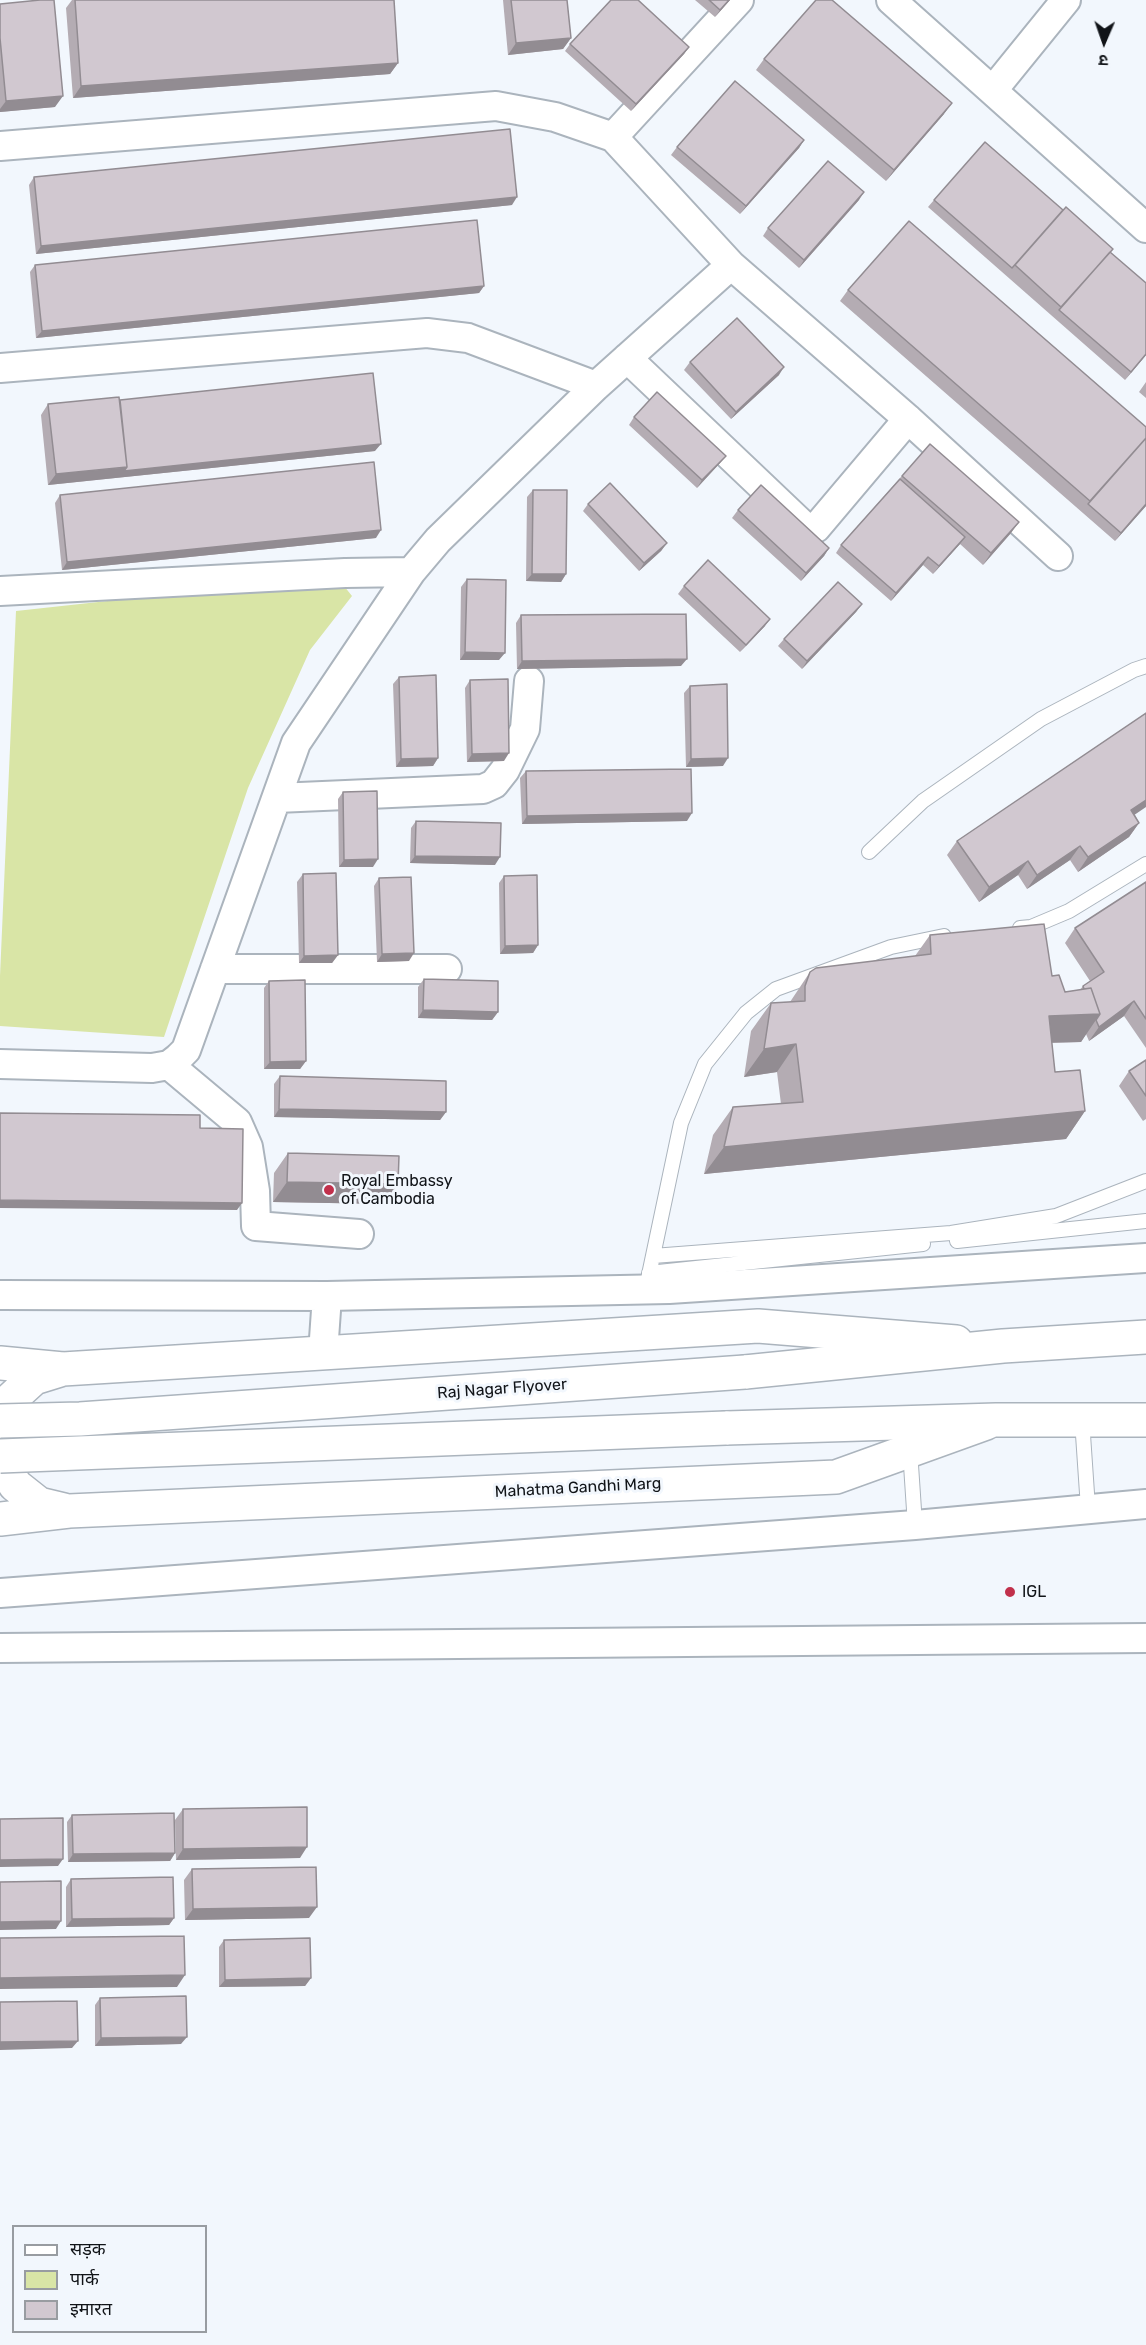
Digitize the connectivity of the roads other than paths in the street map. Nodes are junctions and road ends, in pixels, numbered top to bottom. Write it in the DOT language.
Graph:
graph roads {
  1 [pos="739,0"];
  2 [pos="891,0"];
  3 [pos="1066,0"];
  4 [pos="993,90"];
  5 [pos="613,137"];
  6 [pos="0,146"];
  7 [pos="1146,228"];
  8 [pos="731,265"];
  9 [pos="627,358"];
  10 [pos="0,368"];
  11 [pos="596,386"];
  12 [pos="908,418"];
  13 [pos="1058,556"];
  14 [pos="411,572"];
  15 [pos="0,591"];
  16 [pos="1146,666"];
  17 [pos="529,681"];
  18 [pos="277,798"];
  19 [pos="869,852"];
  20 [pos="1146,864"];
  21 [pos="1008,929"];
  22 [pos="952,935"];
  23 [pos="215,969"];
  24 [pos="447,969"];
  25 [pos="0,1064"];
  26 [pos="169,1065"];
  27 [pos="1146,1181"];
  28 [pos="1146,1221"];
  29 [pos="359,1234"];
  30 [pos="653,1256"];
  31 [pos="1146,1258"];
  32 [pos="647,1281"];
  33 [pos="0,1295"];
  34 [pos="327,1296"];
  35 [pos="1146,1338"];
  36 [pos="1003,1346"];
  37 [pos="323,1353"];
  38 [pos="0,1363"];
  39 [pos="63,1369"];
  40 [pos="996,1419"];
  41 [pos="1082,1420"];
  42 [pos="1146,1420"];
  43 [pos="0,1421"];
  44 [pos="0,1427"];
  45 [pos="0,1434"];
  46 [pos="910,1450"];
  47 [pos="0,1456"];
  48 [pos="1146,1504"];
  49 [pos="1088,1508"];
  50 [pos="69,1511"];
  51 [pos="0,1519"];
  52 [pos="915,1525"];
  53 [pos="0,1593"];
  54 [pos="1146,1638"];
  55 [pos="0,1648"];
  1 -- 5 [label="street"];
  2 -- 4 [label="street"];
  3 -- 4 [label="street"];
  4 -- 7 [label="street"];
  5 -- 6 [label="street"];
  5 -- 8 [label="street"];
  8 -- 9 [label="street"];
  8 -- 12 [label="street"];
  9 -- 11 [label="street"];
  9 -- 12 [label="street"];
  10 -- 11 [label="street"];
  11 -- 14 [label="street"];
  12 -- 13 [label="street"];
  14 -- 15 [label="street"];
  14 -- 18 [label="street"];
  16 -- 19 [label="lane"];
  17 -- 18 [label="street"];
  18 -- 23 [label="street"];
  20 -- 21 [label="lane"];
  22 -- 30 [label="lane"];
  23 -- 24 [label="street"];
  23 -- 26 [label="street"];
  25 -- 26 [label="street"];
  26 -- 29 [label="street"];
  27 -- 30 [label="lane"];
  28 -- 32 [label="lane"];
  30 -- 32 [label="lane"];
  31 -- 32 [label="street"];
  32 -- 34 [label="street"];
  33 -- 34 [label="street"];
  34 -- 37 [label="street"];
  35 -- 36 [label="main road"];
  36 -- 37 [label="main road"];
  36 -- 43 [label="main road, Raj Nagar Flyover, bridge"];
  37 -- 39 [label="main road"];
  38 -- 39 [label="main road"];
  39 -- 44 [label="main road"];
  40 -- 41 [label="main road, Mahatma Gandhi Marg"];
  40 -- 46 [label="main road, Mahatma Gandhi Marg"];
  40 -- 47 [label="main road, bridge"];
  41 -- 42 [label="main road, Mahatma Gandhi Marg"];
  41 -- 49 [label="lane"];
  45 -- 50 [label="main road"];
  46 -- 50 [label="main road, Mahatma Gandhi Marg"];
  46 -- 52 [label="lane"];
  48 -- 49 [label="street"];
  49 -- 52 [label="street"];
  50 -- 51 [label="main road, Mahatma Gandhi Marg"];
  52 -- 53 [label="street"];
  54 -- 55 [label="street"];
}
